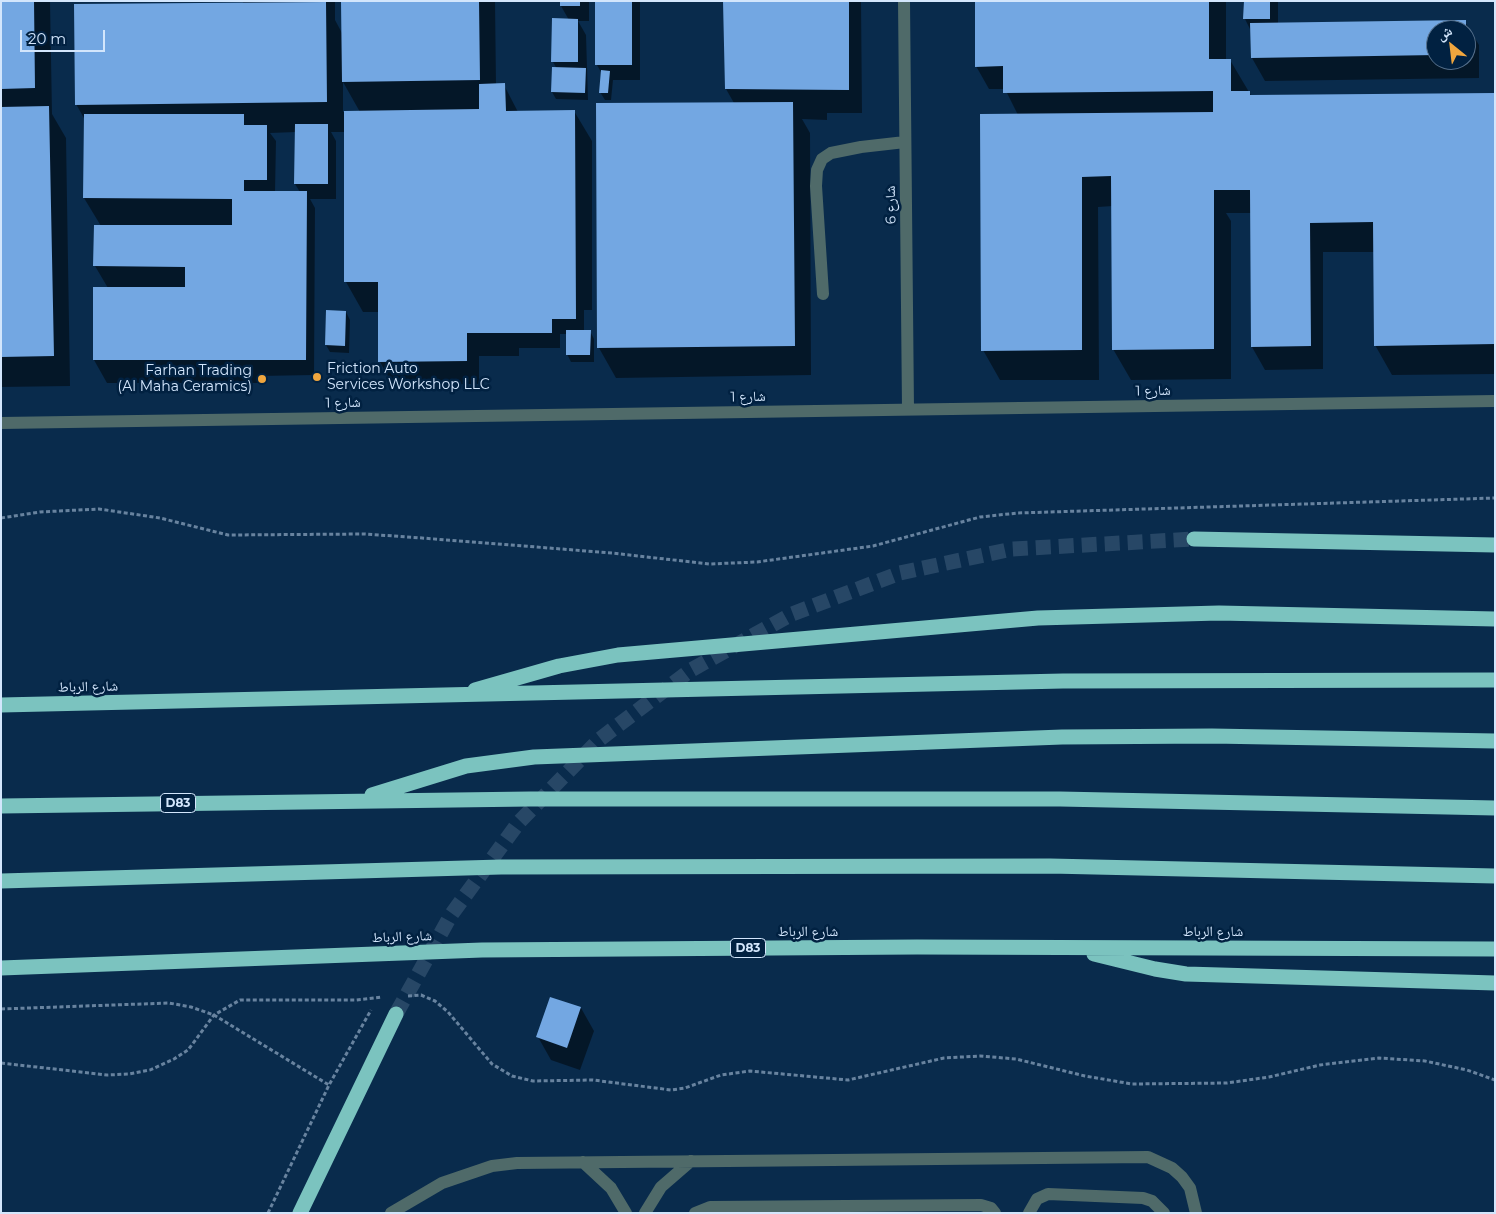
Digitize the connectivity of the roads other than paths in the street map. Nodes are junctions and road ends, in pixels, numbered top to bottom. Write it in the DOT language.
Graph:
graph roads {
  1 [pos="904,1"];
  2 [pos="905,142"];
  3 [pos="824,294"];
  4 [pos="1495,401"];
  5 [pos="908,409"];
  6 [pos="1,423"];
  7 [pos="1194,540"];
  8 [pos="1495,545"];
  9 [pos="1495,619"];
  10 [pos="1495,680"];
  11 [pos="455,696"];
  12 [pos="1,705"];
  13 [pos="1495,741"];
  14 [pos="355,800"];
  15 [pos="1,806"];
  16 [pos="1495,808"];
  17 [pos="1495,876"];
  18 [pos="1,881"];
  19 [pos="1071,948"];
  20 [pos="1495,949"];
  21 [pos="1,968"];
  22 [pos="1495,983"];
  23 [pos="396,1014"];
  24 [pos="691,1161"];
  25 [pos="583,1162"];
  26 [pos="300,1213"];
  27 [pos="391,1213"];
  28 [pos="626,1213"];
  29 [pos="645,1213"];
  30 [pos="695,1213"];
  31 [pos="995,1213"];
  32 [pos="1029,1213"];
  33 [pos="1164,1213"];
  34 [pos="1196,1213"];
  1 -- 2 [label="street, شارع 6"];
  2 -- 3 [label="street"];
  2 -- 5 [label="street, شارع 6"];
  4 -- 5 [label="street, شارع 1"];
  5 -- 6 [label="street, شارع 1"];
  7 -- 8 [label="highway"];
  9 -- 11 [label="highway"];
  10 -- 11 [label="highway, شارع الرباط"];
  11 -- 12 [label="highway, شارع الرباط"];
  13 -- 14 [label="highway"];
  14 -- 15 [label="highway, D83"];
  14 -- 16 [label="highway, D83"];
  17 -- 18 [label="highway"];
  19 -- 20 [label="highway, شارع الرباط / D83"];
  19 -- 21 [label="highway, شارع الرباط / D83"];
  19 -- 22 [label="highway"];
  23 -- 26 [label="highway"];
  24 -- 25 [label="street"];
  24 -- 29 [label="street"];
  24 -- 34 [label="street"];
  25 -- 27 [label="street"];
  25 -- 28 [label="street"];
  30 -- 31 [label="street"];
  32 -- 33 [label="street"];
}
